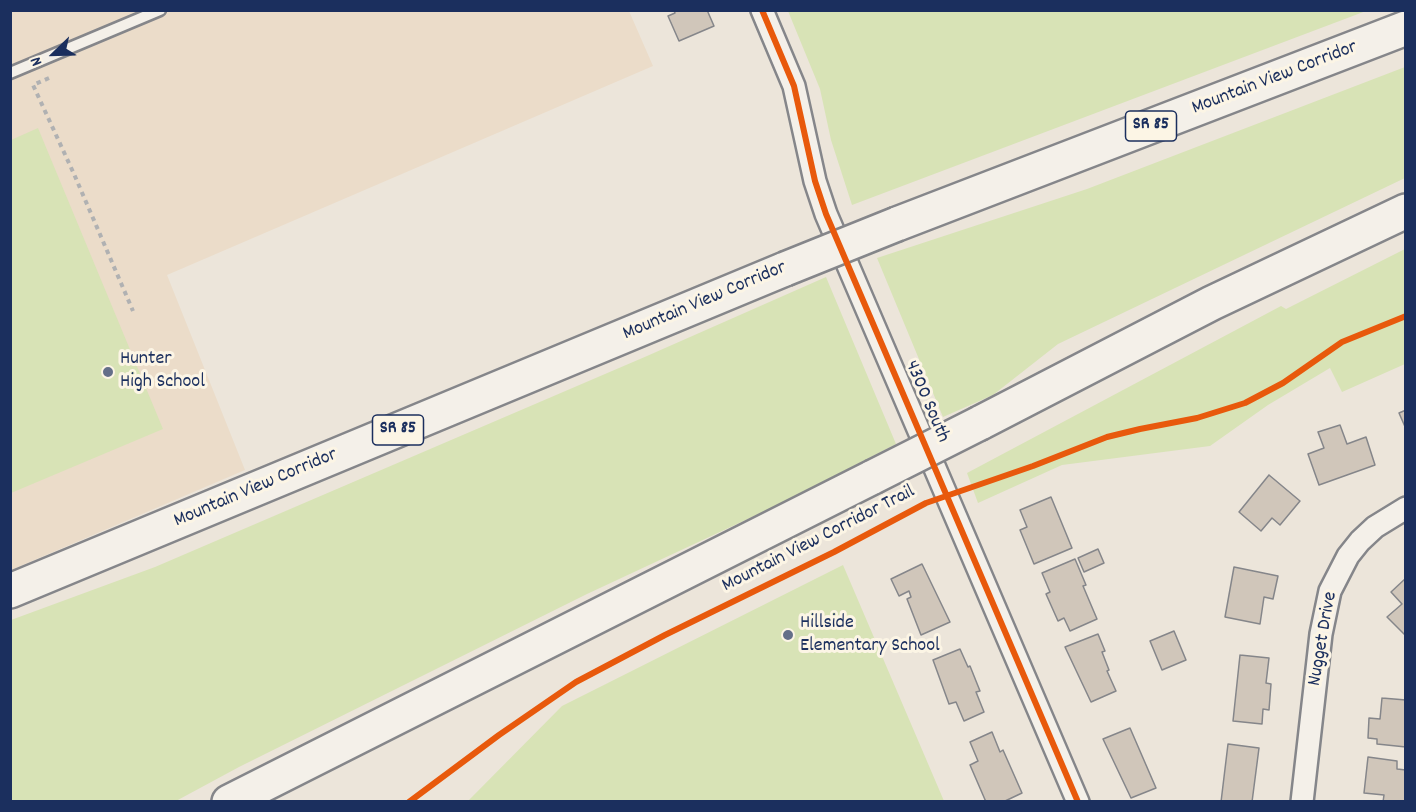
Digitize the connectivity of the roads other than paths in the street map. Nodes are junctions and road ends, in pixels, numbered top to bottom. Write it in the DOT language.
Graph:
graph roads {
  1 [pos="160,10"];
  2 [pos="762,10"];
  3 [pos="1406,28"];
  4 [pos="10,73"];
  5 [pos="1406,211"];
  6 [pos="1406,508"];
  7 [pos="10,591"];
  8 [pos="229,801"];
  9 [pos="1078,801"];
  10 [pos="1302,801"];
  1 -- 4 [label="lane"];
  2 -- 9 [label="street, 4300 South"];
  3 -- 7 [label="highway, Mountain View Corridor / SR 85, bridge"];
  5 -- 8 [label="highway, bridge"];
  6 -- 10 [label="street, Nugget Drive"];
}
